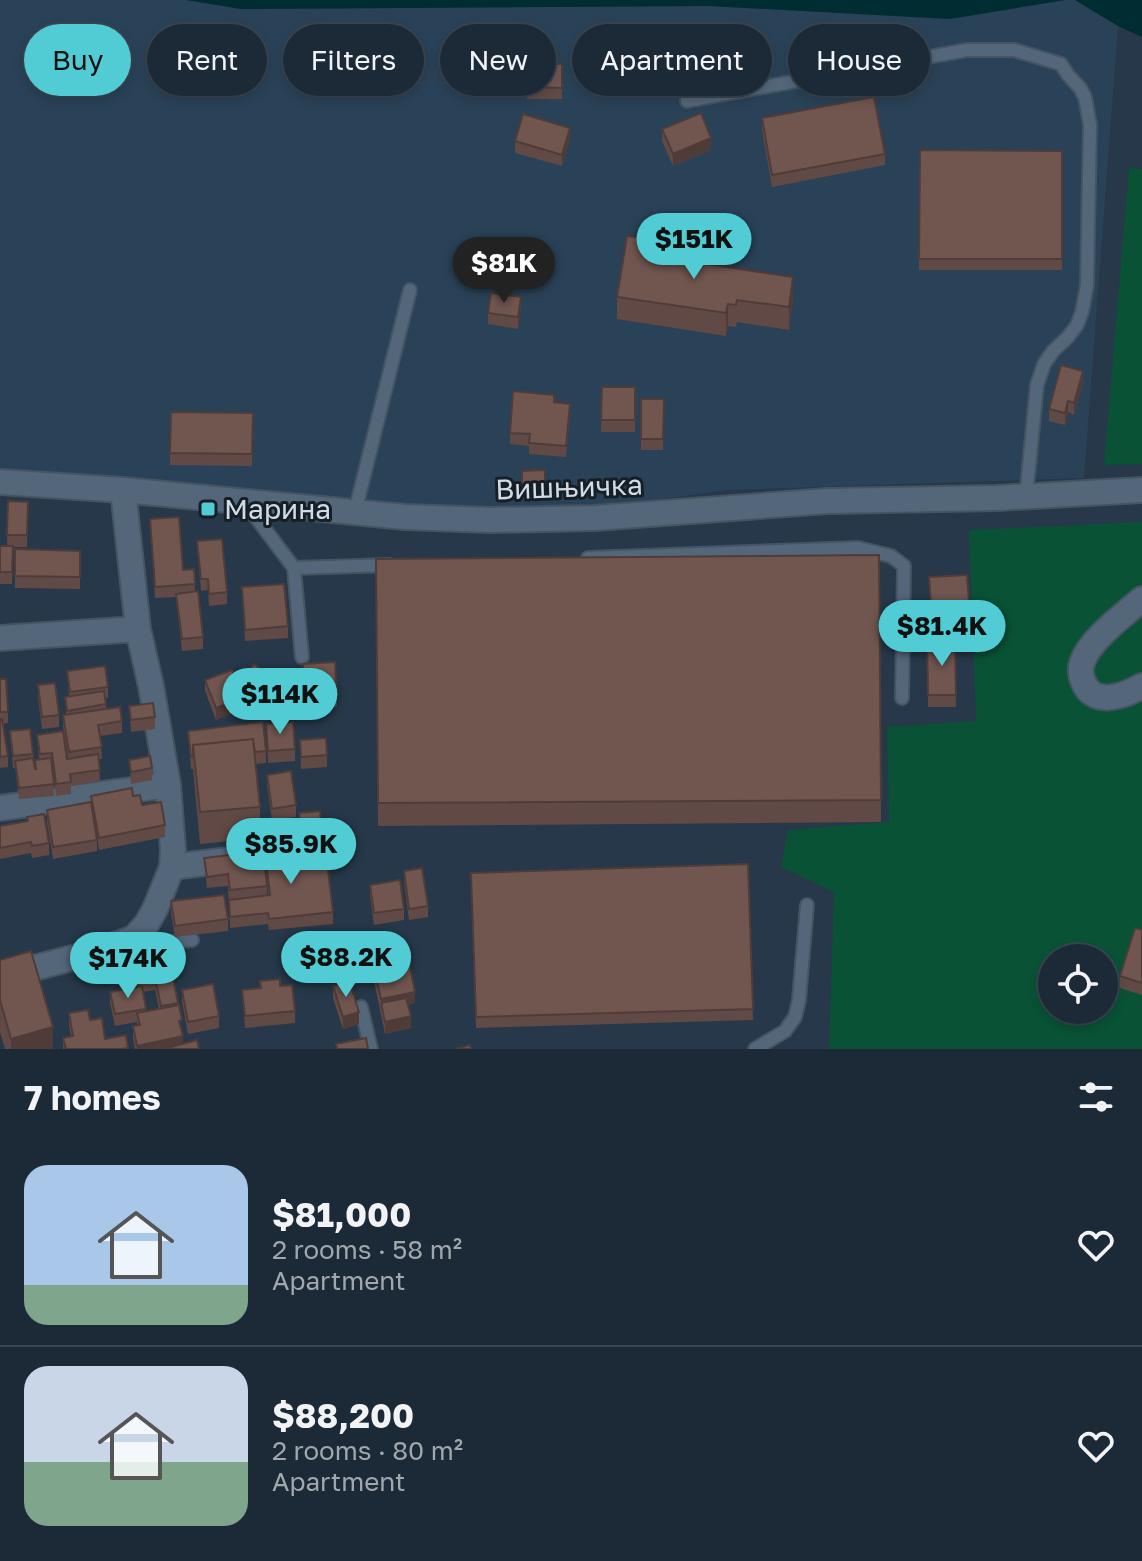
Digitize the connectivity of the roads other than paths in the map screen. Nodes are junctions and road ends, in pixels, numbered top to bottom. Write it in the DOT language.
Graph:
graph roads {
  1 [pos="687,101"];
  2 [pos="410,290"];
  3 [pos="0,482"];
  4 [pos="123,490"];
  5 [pos="1142,490"];
  6 [pos="1026,497"];
  7 [pos="245,502"];
  8 [pos="355,512"];
  9 [pos="576,558"];
  10 [pos="403,564"];
  11 [pos="294,568"];
  12 [pos="1142,599"];
  13 [pos="138,629"];
  14 [pos="0,638"];
  15 [pos="302,657"];
  16 [pos="1142,686"];
  17 [pos="902,698"];
  18 [pos="168,785"];
  19 [pos="0,808"];
  20 [pos="263,856"];
  21 [pos="172,867"];
  22 [pos="807,905"];
  23 [pos="141,931"];
  24 [pos="192,940"];
  25 [pos="0,977"];
  26 [pos="361,1007"];
  27 [pos="371,1049"];
  28 [pos="755,1049"];
  1 -- 6 [label="lane"];
  2 -- 8 [label="lane"];
  3 -- 4 [label="street, Вишњичка"];
  4 -- 7 [label="street, Вишњичка"];
  4 -- 13 [label="street"];
  5 -- 6 [label="street, Вишњичка"];
  6 -- 8 [label="street, Вишњичка"];
  7 -- 8 [label="street, Вишњичка"];
  7 -- 11 [label="lane"];
  9 -- 17 [label="lane"];
  10 -- 11 [label="lane"];
  11 -- 15 [label="lane"];
  12 -- 16 [label="street"];
  13 -- 14 [label="street"];
  13 -- 18 [label="street"];
  18 -- 19 [label="street"];
  18 -- 21 [label="street"];
  20 -- 21 [label="street"];
  21 -- 23 [label="street"];
  22 -- 28 [label="lane"];
  23 -- 24 [label="lane"];
  23 -- 25 [label="street"];
  26 -- 27 [label="lane"];
}
